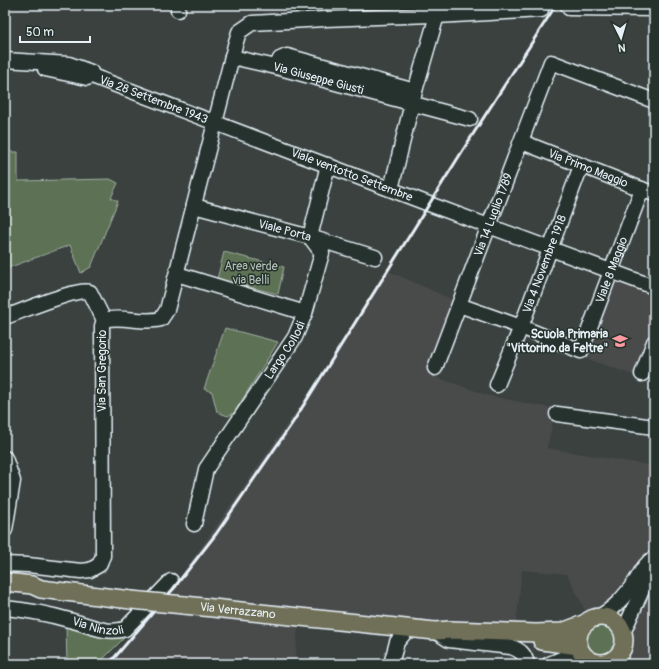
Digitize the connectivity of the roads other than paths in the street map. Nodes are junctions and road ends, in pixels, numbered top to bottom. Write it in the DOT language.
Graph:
graph roads {
  1 [pos="569,8"];
  2 [pos="654,8"];
  3 [pos="541,10"];
  4 [pos="438,11"];
  5 [pos="232,57"];
  6 [pos="6,65"];
  7 [pos="414,98"];
  8 [pos="654,101"];
  9 [pos="470,119"];
  10 [pos="215,122"];
  11 [pos="522,142"];
  12 [pos="328,165"];
  13 [pos="581,166"];
  14 [pos="391,189"];
  15 [pos="648,191"];
  16 [pos="194,206"];
  17 [pos="490,226"];
  18 [pos="310,237"];
  19 [pos="550,248"];
  20 [pos="375,257"];
  21 [pos="612,270"];
  22 [pos="177,274"];
  23 [pos="654,287"];
  24 [pos="459,305"];
  25 [pos="306,313"];
  26 [pos="5,317"];
  27 [pos="104,320"];
  28 [pos="521,327"];
  29 [pos="654,342"];
  30 [pos="436,368"];
  31 [pos="642,374"];
  32 [pos="496,384"];
  33 [pos="557,414"];
  34 [pos="654,427"];
  35 [pos="5,458"];
  36 [pos="194,524"];
  37 [pos="5,530"];
  38 [pos="654,558"];
  39 [pos="5,564"];
  40 [pos="654,567"];
  41 [pos="171,580"];
  42 [pos="5,582"];
  43 [pos="41,589"];
  44 [pos="5,591"];
  45 [pos="5,608"];
  46 [pos="592,620"];
  47 [pos="408,629"];
  48 [pos="435,631"];
  49 [pos="623,633"];
  50 [pos="587,657"];
  51 [pos="621,659"];
  52 [pos="391,664"];
  53 [pos="527,664"];
  54 [pos="549,664"];
  1 -- 2 [label="street"];
  3 -- 4 [label="street, Via San Gregorio"];
  4 -- 5 [label="street, Via San Gregorio"];
  4 -- 7 [label="street"];
  5 -- 7 [label="street, Via Giuseppe Giusti"];
  5 -- 10 [label="street, Via San Gregorio"];
  6 -- 10 [label="street, Via 28 Settembre 1943"];
  7 -- 9 [label="street, Via Giuseppe Giusti"];
  7 -- 14 [label="street"];
  8 -- 11 [label="street, Via 14 Luglio 1789"];
  10 -- 12 [label="street, Viale ventotto Settembre"];
  10 -- 16 [label="street, Via San Gregorio"];
  11 -- 13 [label="street, Via Primo Maggio"];
  11 -- 17 [label="street, Via 14 Luglio 1789"];
  12 -- 14 [label="street, Viale ventotto Settembre"];
  12 -- 18 [label="street"];
  13 -- 15 [label="street, Via Primo Maggio"];
  13 -- 19 [label="street, Via 4 Novembre 1918"];
  14 -- 17 [label="street, Viale ventotto Settembre"];
  15 -- 21 [label="street, Viale 8 Maggio"];
  16 -- 18 [label="street, Viale Porta"];
  16 -- 22 [label="street, Via San Gregorio"];
  17 -- 19 [label="street"];
  17 -- 24 [label="street, Via 14 Luglio 1789"];
  18 -- 20 [label="street, Viale Porta"];
  18 -- 25 [label="street, Largo Collodi"];
  19 -- 21 [label="street"];
  19 -- 28 [label="street, Via 4 Novembre 1918"];
  21 -- 23 [label="street"];
  21 -- 28 [label="street, Viale 8 Maggio"];
  22 -- 25 [label="street"];
  22 -- 27 [label="street, Via San Gregorio"];
  24 -- 28 [label="street"];
  24 -- 30 [label="street, Via 14 Luglio 1789"];
  25 -- 36 [label="street, Largo Collodi"];
  26 -- 27 [label="street"];
  27 -- 39 [label="street, Via San Gregorio"];
  28 -- 32 [label="street, Via 4 Novembre 1918"];
  29 -- 31 [label="street"];
  33 -- 34 [label="street"];
  35 -- 37 [label="street"];
  38 -- 46 [label="street"];
  40 -- 49 [label="street"];
  41 -- 45 [label="street, Via Ninzoli"];
  42 -- 43 [label="main road, Via Verrazzano"];
  43 -- 44 [label="main road, Via Verrazzano"];
  43 -- 47 [label="main road, Via Verrazzano, bridge"];
  46 -- 48 [label="main road, Via Verrazzano"];
  46 -- 49 [label="main road"];
  46 -- 50 [label="main road"];
  47 -- 48 [label="main road, Via Verrazzano"];
  47 -- 52 [label="street"];
  48 -- 50 [label="main road, Via Verrazzano"];
  48 -- 53 [label="street, Via Verrazzano"];
  49 -- 51 [label="main road"];
  50 -- 51 [label="main road"];
  50 -- 54 [label="street"];
}
